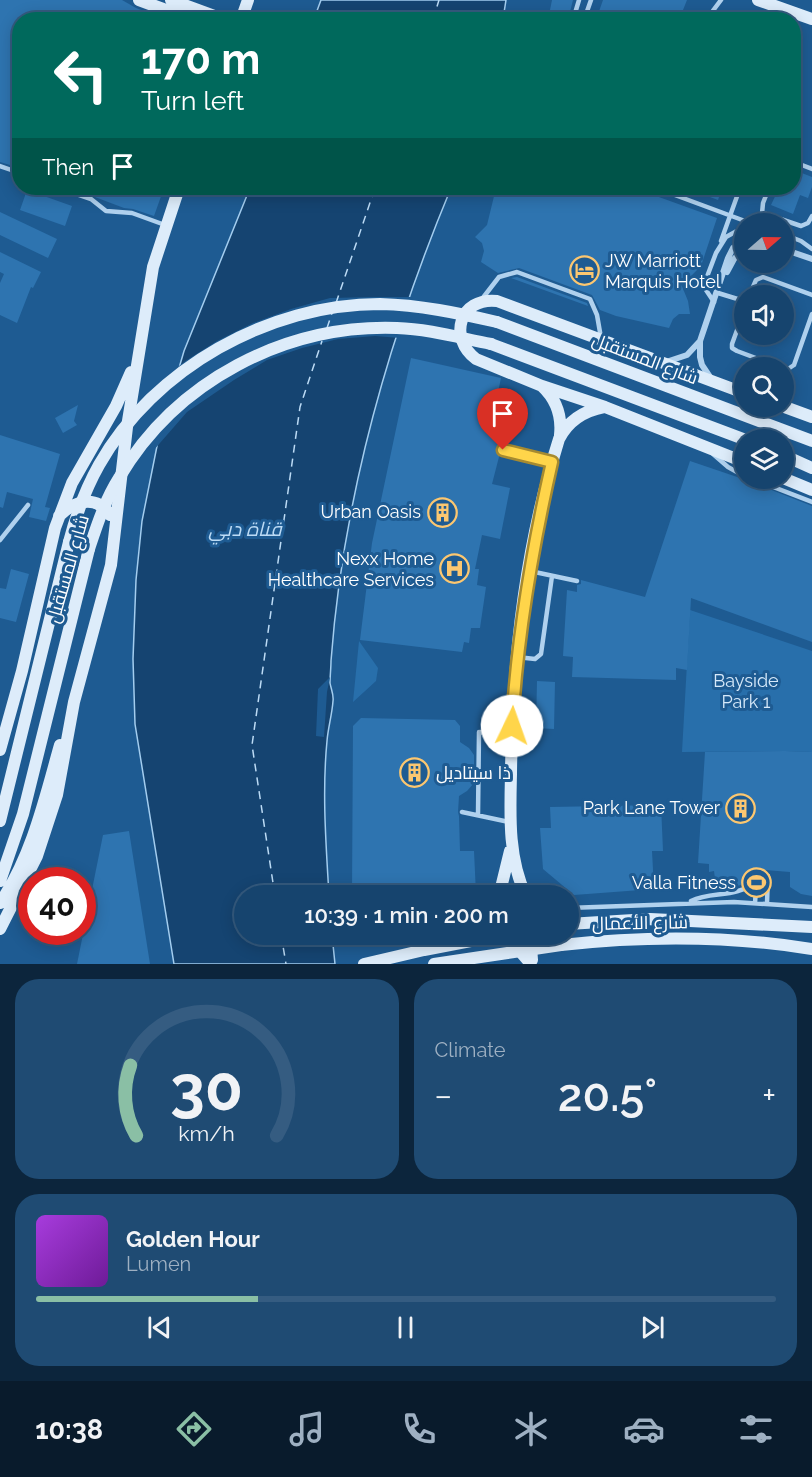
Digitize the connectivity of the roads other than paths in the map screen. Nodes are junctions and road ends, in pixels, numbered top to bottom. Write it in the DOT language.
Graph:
graph roads {
  1 [pos="139,0"];
  2 [pos="171,0"];
  3 [pos="758,0"];
  4 [pos="171,12"];
  5 [pos="203,12"];
  6 [pos="780,12"];
  7 [pos="79,195"];
  8 [pos="176,195"];
  9 [pos="674,195"];
  10 [pos="738,195"];
  11 [pos="766,195"];
  12 [pos="763,213"];
  13 [pos="730,216"];
  14 [pos="812,216"];
  15 [pos="734,217"];
  16 [pos="794,224"];
  17 [pos="165,226"];
  18 [pos="734,231"];
  19 [pos="794,238"];
  20 [pos="720,244"];
  21 [pos="734,248"];
  22 [pos="812,249"];
  23 [pos="794,253"];
  24 [pos="734,259"];
  25 [pos="812,260"];
  26 [pos="721,284"];
  27 [pos="754,285"];
  28 [pos="785,285"];
  29 [pos="794,288"];
  30 [pos="718,293"];
  31 [pos="812,295"];
  32 [pos="734,298"];
  33 [pos="479,302"];
  34 [pos="714,303"];
  35 [pos="812,314"];
  36 [pos="734,338"];
  37 [pos="602,340"];
  38 [pos="700,341"];
  39 [pos="139,348"];
  40 [pos="755,357"];
  41 [pos="659,362"];
  42 [pos="794,365"];
  43 [pos="717,383"];
  44 [pos="542,386"];
  45 [pos="734,389"];
  46 [pos="605,407"];
  47 [pos="794,410"];
  48 [pos="812,417"];
  49 [pos="767,424"];
  50 [pos="812,433"];
  51 [pos="734,435"];
  52 [pos="559,440"];
  53 [pos="812,441"];
  54 [pos="707,447"];
  55 [pos="503,450"];
  56 [pos="794,457"];
  57 [pos="734,458"];
  58 [pos="794,459"];
  59 [pos="552,462"];
  60 [pos="812,462"];
  61 [pos="812,468"];
  62 [pos="734,470"];
  63 [pos="794,483"];
  64 [pos="778,489"];
  65 [pos="812,490"];
  66 [pos="812,502"];
  67 [pos="28,505"];
  68 [pos="59,516"];
  69 [pos="115,524"];
  70 [pos="0,540"];
  71 [pos="529,570"];
  72 [pos="552,576"];
  73 [pos="577,581"];
  74 [pos="517,657"];
  75 [pos="74,702"];
  76 [pos="512,736"];
  77 [pos="0,750"];
  78 [pos="462,812"];
  79 [pos="478,815"];
  80 [pos="0,821"];
  81 [pos="511,823"];
  82 [pos="512,844"];
  83 [pos="757,878"];
  84 [pos="0,881"];
  85 [pos="503,885"];
  86 [pos="521,885"];
  87 [pos="0,903"];
  88 [pos="688,903"];
  89 [pos="755,903"];
  90 [pos="767,903"];
  91 [pos="812,907"];
  92 [pos="579,908"];
  93 [pos="579,923"];
  94 [pos="812,927"];
  95 [pos="0,929"];
  96 [pos="450,945"];
  97 [pos="516,945"];
  98 [pos="531,945"];
  99 [pos="812,949"];
  100 [pos="364,964"];
  101 [pos="434,964"];
  102 [pos="532,964"];
  1 -- 4 [label="street"];
  2 -- 5 [label="street"];
  3 -- 6 [label="street"];
  7 -- 17 [label="lane"];
  8 -- 17 [label="street"];
  9 -- 13 [label="lane"];
  10 -- 13 [label="lane"];
  11 -- 12 [label="lane"];
  13 -- 15 [label="lane"];
  13 -- 20 [label="lane"];
  14 -- 16 [label="lane"];
  17 -- 39 [label="street"];
  18 -- 20 [label="lane"];
  19 -- 22 [label="lane"];
  20 -- 34 [label="lane"];
  21 -- 26 [label="street"];
  23 -- 25 [label="street"];
  24 -- 26 [label="street"];
  26 -- 30 [label="street"];
  27 -- 28 [label="lane"];
  29 -- 31 [label="lane"];
  30 -- 32 [label="lane"];
  30 -- 34 [label="street"];
  33 -- 37 [label="street, شارع المستقبل"];
  33 -- 37 [label="lane"];
  33 -- 44 [label="street"];
  34 -- 38 [label="street"];
  35 -- 42 [label="lane"];
  36 -- 40 [label="lane"];
  37 -- 41 [label="street, شارع المستقبل"];
  38 -- 41 [label="street"];
  38 -- 43 [label="street"];
  39 -- 68 [label="street"];
  39 -- 69 [label="street"];
  41 -- 43 [label="street, شارع المستقبل"];
  43 -- 45 [label="street, شارع المستقبل"];
  44 -- 46 [label="street"];
  44 -- 52 [label="street"];
  46 -- 52 [label="street"];
  46 -- 54 [label="street"];
  47 -- 48 [label="street"];
  49 -- 50 [label="street"];
  49 -- 53 [label="street, شارع المستقبل"];
  49 -- 80 [label="street, شارع المستقبل, bridge"];
  51 -- 84 [label="street, شارع المستقبل, bridge"];
  52 -- 59 [label="street"];
  54 -- 57 [label="street"];
  54 -- 62 [label="lane"];
  55 -- 59 [label="lane"];
  56 -- 60 [label="street"];
  58 -- 61 [label="street"];
  59 -- 71 [label="street"];
  63 -- 65 [label="street"];
  64 -- 66 [label="lane"];
  67 -- 70 [label="lane"];
  68 -- 69 [label="street"];
  68 -- 77 [label="street"];
  69 -- 75 [label="street"];
  71 -- 72 [label="lane"];
  71 -- 74 [label="street"];
  72 -- 73 [label="lane"];
  72 -- 74 [label="lane"];
  74 -- 76 [label="street"];
  75 -- 87 [label="street"];
  75 -- 95 [label="street"];
  76 -- 79 [label="lane"];
  76 -- 81 [label="street"];
  78 -- 79 [label="lane"];
  79 -- 81 [label="lane"];
  81 -- 82 [label="street"];
  82 -- 85 [label="street"];
  82 -- 86 [label="street"];
  83 -- 88 [label="lane"];
  83 -- 89 [label="lane"];
  83 -- 90 [label="lane"];
  88 -- 89 [label="lane"];
  88 -- 92 [label="lane"];
  89 -- 90 [label="lane"];
  90 -- 91 [label="lane"];
  93 -- 94 [label="street, شارع الأعمال"];
  96 -- 100 [label="street, bridge"];
  97 -- 102 [label="street"];
  98 -- 102 [label="street"];
  99 -- 101 [label="street, شارع الأعمال, bridge"];
}
